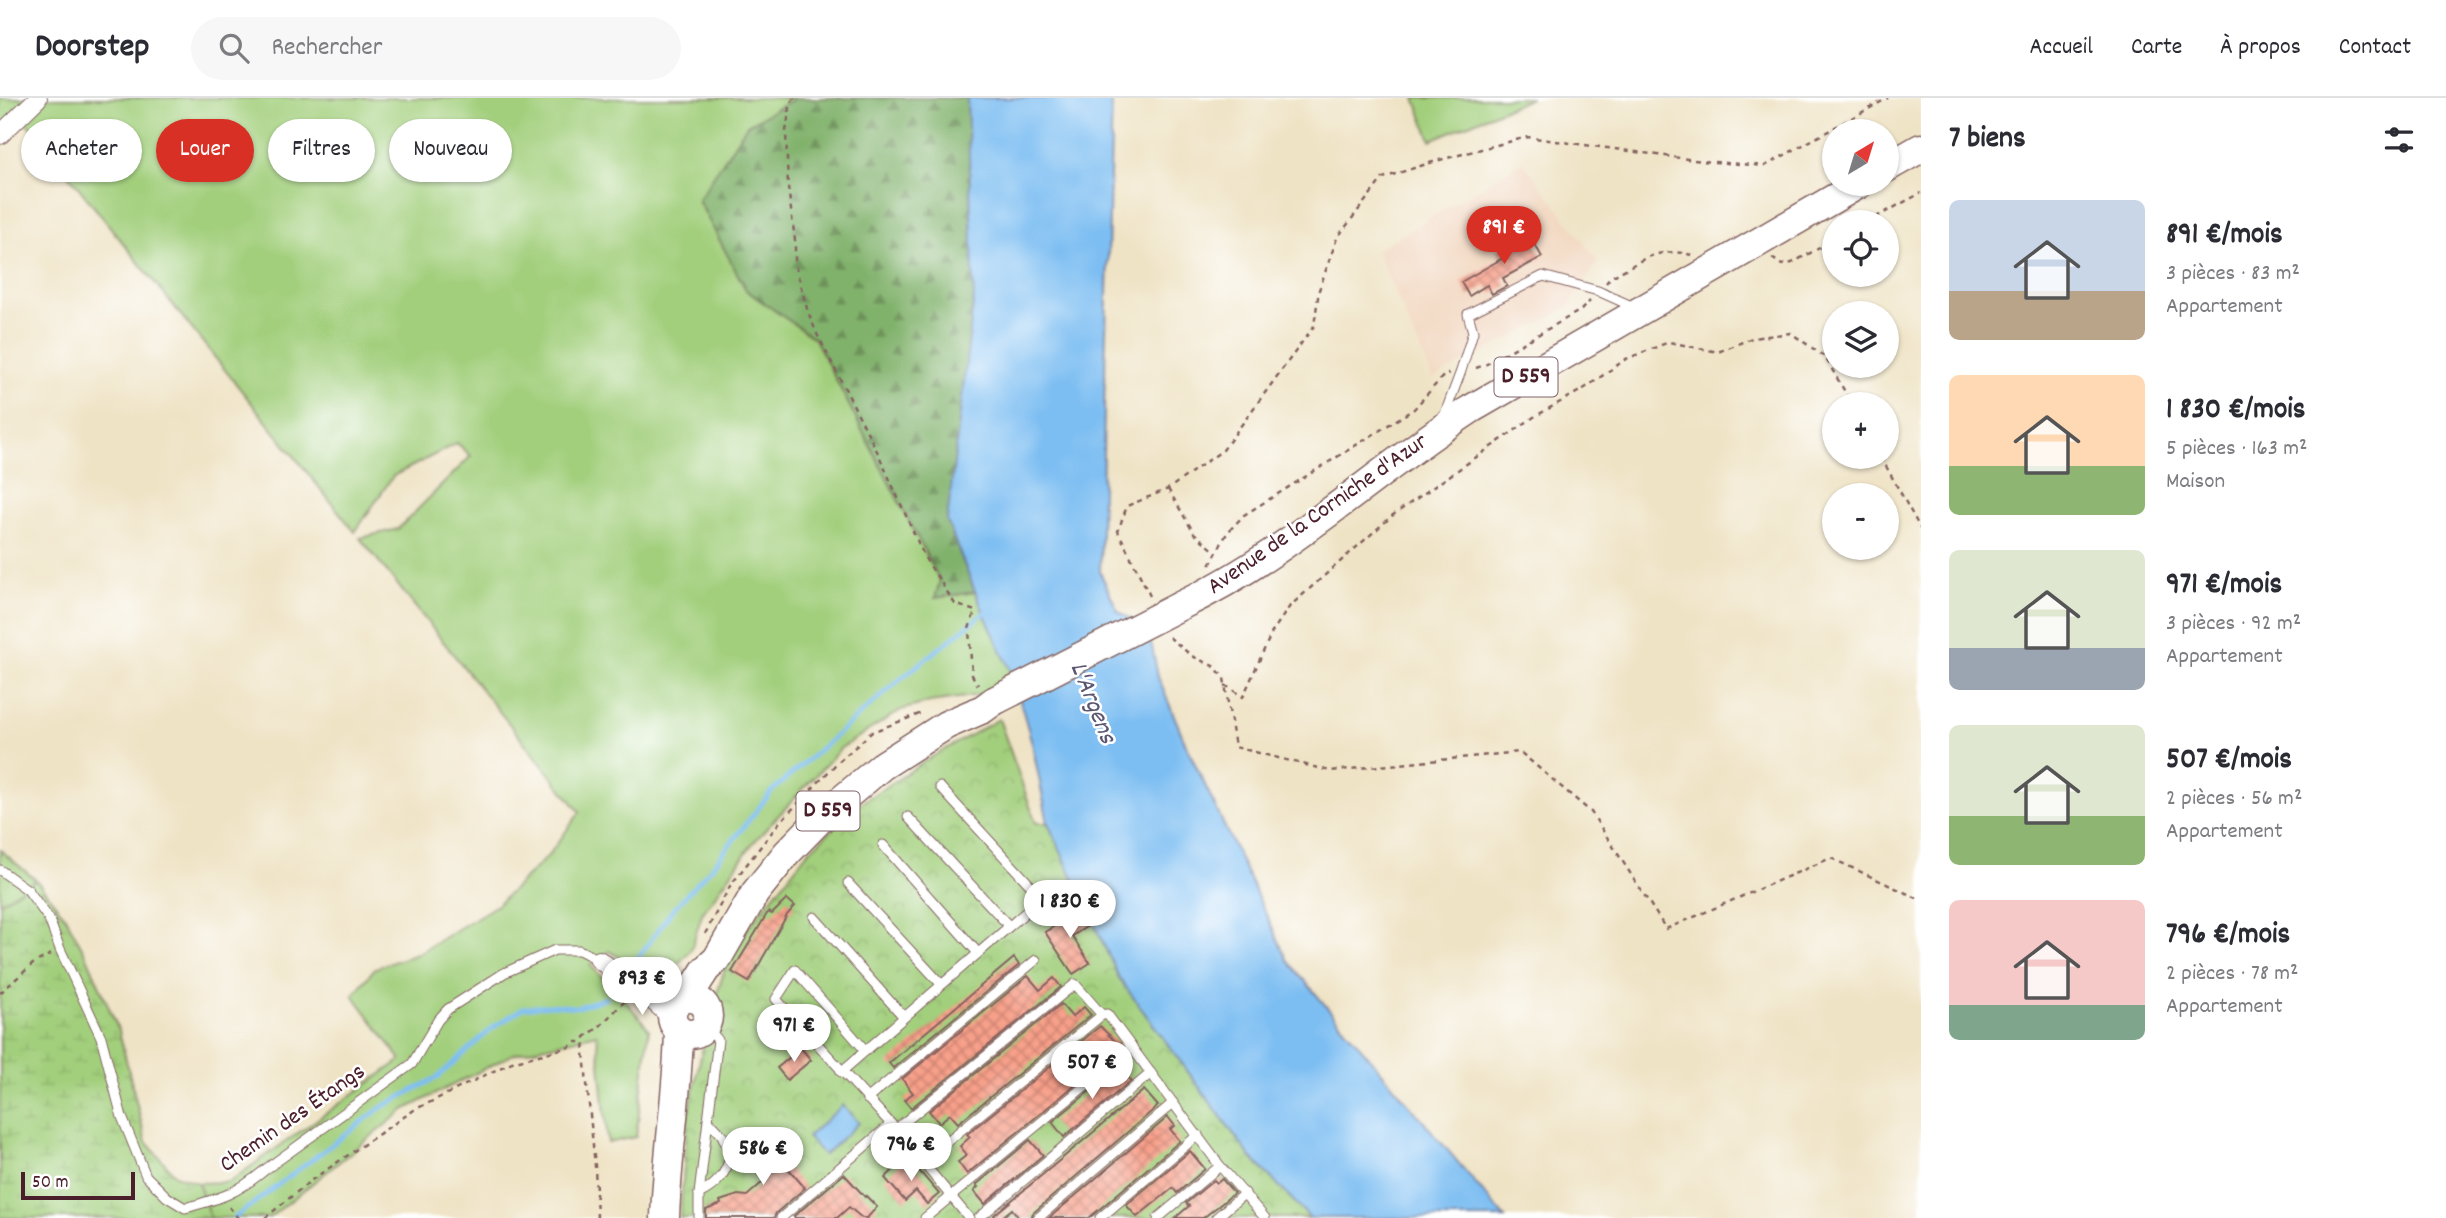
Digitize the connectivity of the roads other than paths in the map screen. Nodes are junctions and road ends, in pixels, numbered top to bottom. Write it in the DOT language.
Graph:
graph roads {
  1 [pos="38,98"];
  2 [pos="0,135"];
  3 [pos="1921,148"];
  4 [pos="1899,161"];
  5 [pos="1838,196"];
  6 [pos="1641,310"];
  7 [pos="1438,430"];
  8 [pos="940,787"];
  9 [pos="908,817"];
  10 [pos="883,845"];
  11 [pos="0,870"];
  12 [pos="848,883"];
  13 [pos="814,917"];
  14 [pos="1009,926"];
  15 [pos="978,953"];
  16 [pos="599,960"];
  17 [pos="1036,960"];
  18 [pos="941,984"];
  19 [pos="1102,1015"];
  20 [pos="690,1016"];
  21 [pos="903,1016"];
  22 [pos="1132,1047"];
  23 [pos="865,1050"];
  24 [pos="841,1072"];
  25 [pos="1151,1073"];
  26 [pos="867,1099"];
  27 [pos="1173,1103"];
  28 [pos="708,1120"];
  29 [pos="893,1126"];
  30 [pos="1198,1135"];
  31 [pos="922,1162"];
  32 [pos="1220,1166"];
  33 [pos="699,1194"];
  34 [pos="1245,1194"];
  35 [pos="951,1196"];
  36 [pos="665,1218"];
  37 [pos="699,1218"];
  38 [pos="781,1218"];
  39 [pos="925,1218"];
  40 [pos="969,1218"];
  41 [pos="979,1218"];
  42 [pos="1038,1218"];
  43 [pos="1100,1218"];
  44 [pos="1158,1218"];
  45 [pos="1216,1218"];
  46 [pos="1265,1218"];
  1 -- 2 [label="street"];
  3 -- 4 [label="main road"];
  5 -- 6 [label="main road, Avenue de la Corniche d'Azur / D 559"];
  6 -- 7 [label="main road, Avenue de la Corniche d'Azur / D 559"];
  6 -- 7 [label="lane"];
  7 -- 20 [label="main road, Avenue de la Corniche d'Azur / D 559, bridge"];
  8 -- 14 [label="lane"];
  9 -- 14 [label="lane"];
  10 -- 15 [label="lane"];
  11 -- 16 [label="lane, Chemin des Étangs"];
  12 -- 18 [label="lane"];
  13 -- 21 [label="lane"];
  14 -- 15 [label="lane"];
  15 -- 18 [label="lane"];
  16 -- 20 [label="street, Chemin des Étangs"];
  17 -- 26 [label="lane"];
  18 -- 21 [label="lane"];
  19 -- 22 [label="lane"];
  19 -- 29 [label="lane"];
  19 -- 31 [label="lane"];
  20 -- 28 [label="lane"];
  20 -- 36 [label="main road, Avenue de la Corniche d'Azur / D 559"];
  21 -- 23 [label="lane"];
  22 -- 25 [label="lane"];
  22 -- 35 [label="lane"];
  23 -- 24 [label="lane"];
  23 -- 24 [label="lane"];
  24 -- 26 [label="lane"];
  25 -- 27 [label="lane"];
  25 -- 41 [label="lane"];
  26 -- 29 [label="lane"];
  27 -- 30 [label="lane"];
  27 -- 42 [label="lane"];
  28 -- 33 [label="lane"];
  28 -- 33 [label="lane"];
  29 -- 31 [label="lane"];
  29 -- 38 [label="lane"];
  30 -- 32 [label="lane"];
  30 -- 43 [label="lane"];
  31 -- 35 [label="lane"];
  32 -- 34 [label="lane"];
  32 -- 44 [label="lane"];
  33 -- 37 [label="lane"];
  34 -- 45 [label="lane"];
  34 -- 46 [label="lane"];
  35 -- 39 [label="lane"];
  35 -- 40 [label="lane"];
}
